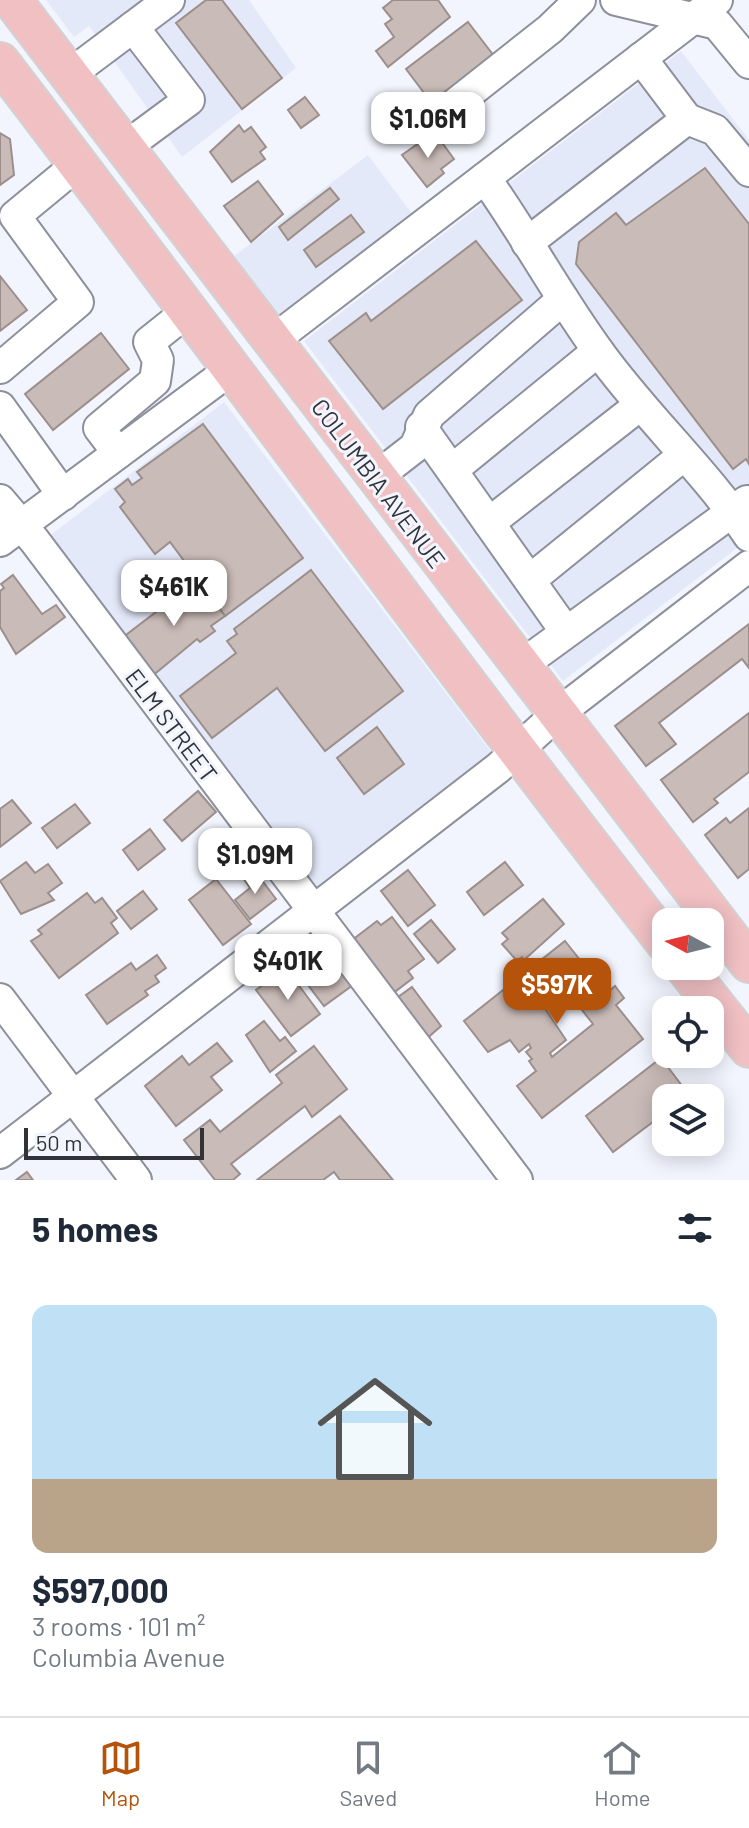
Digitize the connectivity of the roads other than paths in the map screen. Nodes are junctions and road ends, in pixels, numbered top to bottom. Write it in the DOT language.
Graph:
graph roads {
  1 [pos="12,0"];
  2 [pos="169,0"];
  3 [pos="580,0"];
  4 [pos="616,0"];
  5 [pos="705,9"];
  6 [pos="133,27"];
  7 [pos="641,58"];
  8 [pos="0,62"];
  9 [pos="749,63"];
  10 [pos="69,75"];
  11 [pos="31,102"];
  12 [pos="450,108"];
  13 [pos="687,119"];
  14 [pos="124,148"];
  15 [pos="78,164"];
  16 [pos="749,171"];
  17 [pos="485,178"];
  18 [pos="527,243"];
  19 [pos="563,299"];
  20 [pos="189,310"];
  21 [pos="271,342"];
  22 [pos="598,351"];
  23 [pos="234,367"];
  24 [pos="0,368"];
  25 [pos="155,381"];
  26 [pos="640,405"];
  27 [pos="0,407"];
  28 [pos="177,410"];
  29 [pos="421,427"];
  30 [pos="118,453"];
  31 [pos="684,455"];
  32 [pos="452,470"];
  33 [pos="375,478"];
  34 [pos="63,495"];
  35 [pos="0,500"];
  36 [pos="744,516"];
  37 [pos="489,523"];
  38 [pos="10,533"];
  39 [pos="749,566"];
  40 [pos="530,580"];
  41 [pos="566,632"];
  42 [pos="519,667"];
  43 [pos="556,715"];
  44 [pos="517,753"];
  45 [pos="312,912"];
  46 [pos="652,925"];
  47 [pos="749,963"];
  48 [pos="695,980"];
  49 [pos="0,999"];
  50 [pos="749,1048"];
  51 [pos="74,1097"];
  52 [pos="0,1153"];
  53 [pos="136,1180"];
  54 [pos="517,1180"];
  1 -- 10 [label="main road, COLUMBIA AVENUE"];
  2 -- 6 [label="street"];
  3 -- 12 [label="street"];
  4 -- 5 [label="street"];
  5 -- 7 [label="street"];
  5 -- 9 [label="street"];
  6 -- 10 [label="street"];
  6 -- 14 [label="street"];
  7 -- 13 [label="street"];
  7 -- 17 [label="street"];
  8 -- 11 [label="main road, COLUMBIA AVENUE"];
  10 -- 11 [label="main road"];
  10 -- 14 [label="main road, COLUMBIA AVENUE"];
  11 -- 15 [label="main road, COLUMBIA AVENUE"];
  13 -- 16 [label="street"];
  13 -- 18 [label="street"];
  14 -- 21 [label="main road, COLUMBIA AVENUE"];
  15 -- 20 [label="main road, COLUMBIA AVENUE"];
  15 -- 24 [label="street"];
  17 -- 18 [label="street"];
  17 -- 21 [label="street"];
  18 -- 19 [label="street"];
  19 -- 22 [label="street"];
  19 -- 29 [label="street"];
  20 -- 23 [label="main road, COLUMBIA AVENUE"];
  20 -- 25 [label="street"];
  21 -- 23 [label="main road"];
  21 -- 33 [label="main road, COLUMBIA AVENUE"];
  22 -- 26 [label="street"];
  22 -- 32 [label="street"];
  23 -- 28 [label="street"];
  23 -- 44 [label="main road, COLUMBIA AVENUE"];
  25 -- 28 [label="street"];
  25 -- 30 [label="street"];
  26 -- 31 [label="street"];
  26 -- 37 [label="street"];
  27 -- 34 [label="street"];
  28 -- 30 [label="street"];
  29 -- 32 [label="street"];
  29 -- 33 [label="street"];
  30 -- 34 [label="street"];
  31 -- 36 [label="street"];
  31 -- 40 [label="street"];
  32 -- 37 [label="street"];
  33 -- 42 [label="main road, COLUMBIA AVENUE"];
  34 -- 38 [label="street"];
  35 -- 38 [label="street, ELM STREET"];
  36 -- 41 [label="street"];
  37 -- 40 [label="street"];
  38 -- 45 [label="street, ELM STREET"];
  39 -- 43 [label="street"];
  40 -- 41 [label="street"];
  41 -- 42 [label="street"];
  42 -- 43 [label="main road, COLUMBIA AVENUE"];
  43 -- 44 [label="street"];
  43 -- 47 [label="main road, COLUMBIA AVENUE"];
  44 -- 45 [label="street"];
  44 -- 46 [label="main road, COLUMBIA AVENUE"];
  45 -- 51 [label="street"];
  45 -- 54 [label="street, ELM STREET"];
  48 -- 50 [label="main road"];
  49 -- 51 [label="street"];
  51 -- 52 [label="street"];
  51 -- 53 [label="street"];
}
